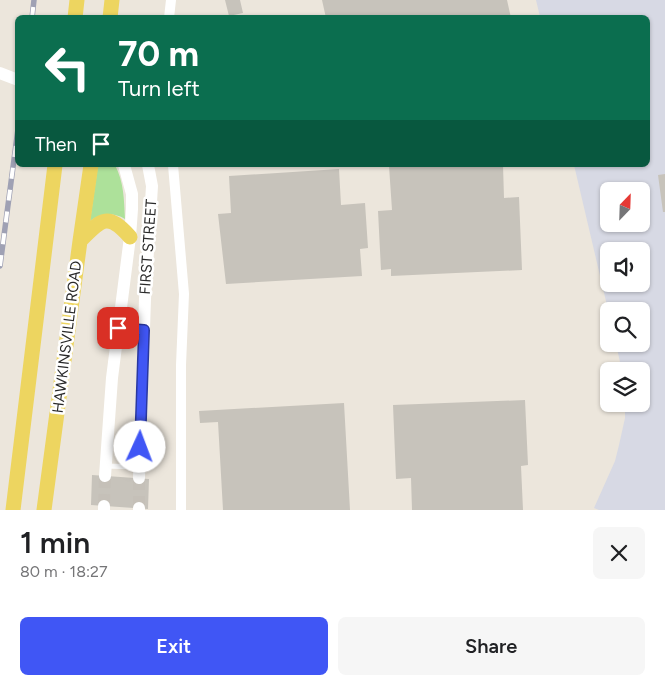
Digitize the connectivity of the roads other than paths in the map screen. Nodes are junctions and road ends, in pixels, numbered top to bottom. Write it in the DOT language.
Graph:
graph roads {
  1 [pos="77,0"];
  2 [pos="112,0"];
  3 [pos="171,0"];
  4 [pos="75,15"];
  5 [pos="110,15"];
  6 [pos="168,15"];
  7 [pos="0,73"];
  8 [pos="15,79"];
  9 [pos="55,167"];
  10 [pos="92,167"];
  11 [pos="125,167"];
  12 [pos="148,167"];
  13 [pos="173,167"];
  14 [pos="130,237"];
  15 [pos="80,241"];
  16 [pos="118,328"];
  17 [pos="144,330"];
  18 [pos="105,471"];
  19 [pos="139,473"];
  20 [pos="180,509"];
  21 [pos="13,510"];
  22 [pos="44,510"];
  1 -- 4 [label="main road"];
  2 -- 5 [label="main road"];
  3 -- 6 [label="street"];
  7 -- 8 [label="street"];
  9 -- 21 [label="main road"];
  10 -- 15 [label="main road, HAWKINSVILLE ROAD"];
  11 -- 14 [label="street, FIRST STREET"];
  12 -- 17 [label="street, FIRST STREET"];
  13 -- 20 [label="street"];
  14 -- 15 [label="main road"];
  14 -- 16 [label="street, FIRST STREET"];
  15 -- 22 [label="main road, HAWKINSVILLE ROAD"];
  16 -- 17 [label="lane"];
  16 -- 18 [label="street, FIRST STREET"];
  17 -- 19 [label="street, FIRST STREET"];
  18 -- 19 [label="lane"];
}
